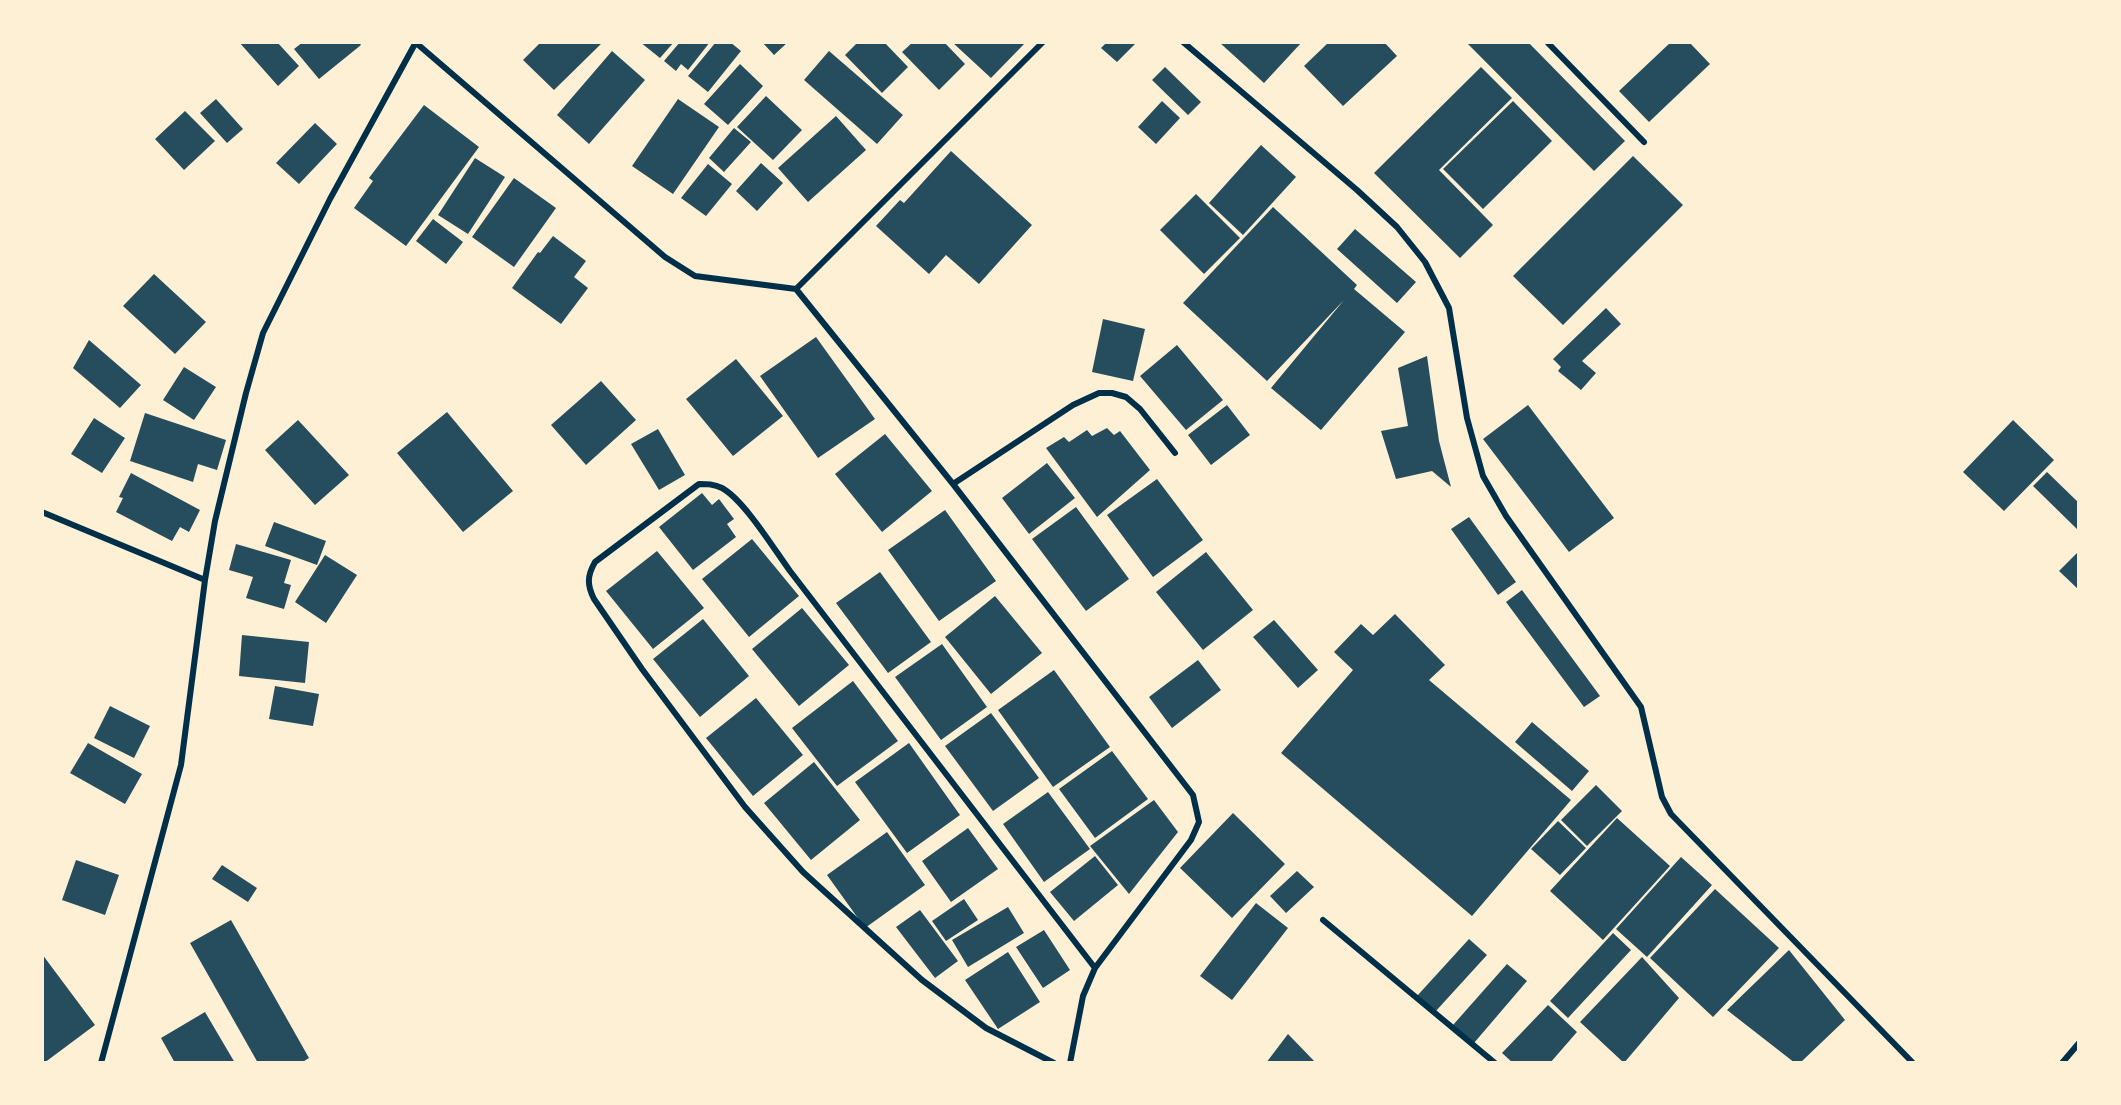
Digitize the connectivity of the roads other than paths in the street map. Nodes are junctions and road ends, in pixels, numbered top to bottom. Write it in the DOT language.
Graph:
graph roads {
  1 [pos="416,42"];
  2 [pos="1043,42"];
  3 [pos="1183,42"];
  4 [pos="1547,42"];
  5 [pos="1644,142"];
  6 [pos="796,289"];
  7 [pos="1175,453"];
  8 [pos="953,484"];
  9 [pos="42,512"];
  10 [pos="205,580"];
  11 [pos="1323,920"];
  12 [pos="1095,968"];
  13 [pos="2079,1043"];
  14 [pos="101,1063"];
  15 [pos="1054,1063"];
  16 [pos="1070,1063"];
  17 [pos="1495,1063"];
  18 [pos="1912,1063"];
  19 [pos="2062,1063"];
  1 -- 6 [label="street"];
  1 -- 10 [label="street"];
  2 -- 6 [label="street"];
  3 -- 18 [label="street"];
  4 -- 5 [label="street"];
  6 -- 8 [label="street"];
  7 -- 8 [label="street"];
  8 -- 12 [label="street"];
  9 -- 10 [label="street"];
  10 -- 14 [label="street"];
  11 -- 17 [label="street"];
  12 -- 15 [label="street"];
  12 -- 16 [label="street"];
  13 -- 19 [label="street"];
}
